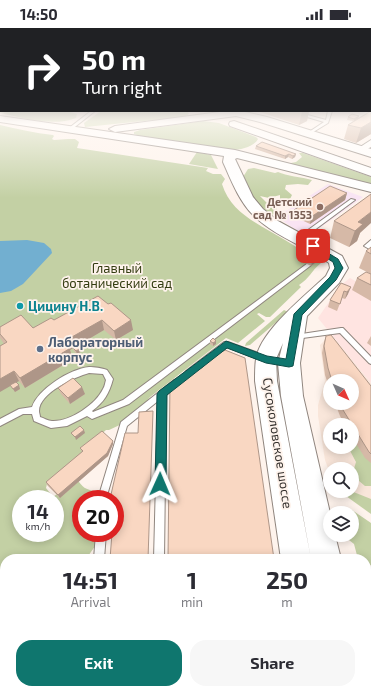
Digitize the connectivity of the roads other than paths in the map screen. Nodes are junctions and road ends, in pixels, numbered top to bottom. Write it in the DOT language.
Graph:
graph roads {
  1 [pos="119,136"];
  2 [pos="138,136"];
  3 [pos="278,136"];
  4 [pos="290,136"];
  5 [pos="317,136"];
  6 [pos="152,141"];
  7 [pos="371,143"];
  8 [pos="331,149"];
  9 [pos="368,152"];
  10 [pos="235,154"];
  11 [pos="371,163"];
  12 [pos="371,172"];
  13 [pos="371,188"];
  14 [pos="353,200"];
  15 [pos="299,238"];
  16 [pos="371,242"];
  17 [pos="371,248"];
  18 [pos="308,265"];
  19 [pos="298,314"];
  20 [pos="214,335"];
  21 [pos="293,337"];
  22 [pos="226,344"];
  23 [pos="251,357"];
  24 [pos="371,361"];
  25 [pos="289,363"];
  26 [pos="162,394"];
  27 [pos="35,410"];
  28 [pos="87,411"];
  29 [pos="0,423"];
  30 [pos="105,490"];
  31 [pos="100,542"];
  32 [pos="99,554"];
  33 [pos="159,554"];
  34 [pos="295,554"];
  35 [pos="325,554"];
  1 -- 6 [label="main road"];
  2 -- 6 [label="main road"];
  3 -- 12 [label="main road"];
  4 -- 8 [label="main road"];
  5 -- 9 [label="main road"];
  6 -- 10 [label="main road"];
  7 -- 9 [label="street"];
  8 -- 9 [label="main road"];
  8 -- 11 [label="main road"];
  10 -- 13 [label="main road"];
  10 -- 15 [label="main road, Сусоколовское шоссе"];
  14 -- 15 [label="lane"];
  15 -- 19 [label="main road, Сусоколовское шоссе"];
  16 -- 17 [label="lane"];
  18 -- 20 [label="lane"];
  19 -- 21 [label="main road, Сусоколовское шоссе"];
  19 -- 23 [label="main road, Сусоколовское шоссе"];
  20 -- 22 [label="lane"];
  20 -- 28 [label="lane"];
  21 -- 24 [label="lane"];
  21 -- 25 [label="main road, Сусоколовское шоссе"];
  22 -- 23 [label="lane"];
  22 -- 26 [label="lane"];
  23 -- 25 [label="lane"];
  23 -- 34 [label="main road, Сусоколовское шоссе"];
  25 -- 35 [label="main road, Сусоколовское шоссе"];
  26 -- 30 [label="lane"];
  26 -- 33 [label="lane"];
  27 -- 28 [label="lane"];
  27 -- 28 [label="lane"];
  27 -- 29 [label="lane"];
  31 -- 32 [label="lane"];
}
